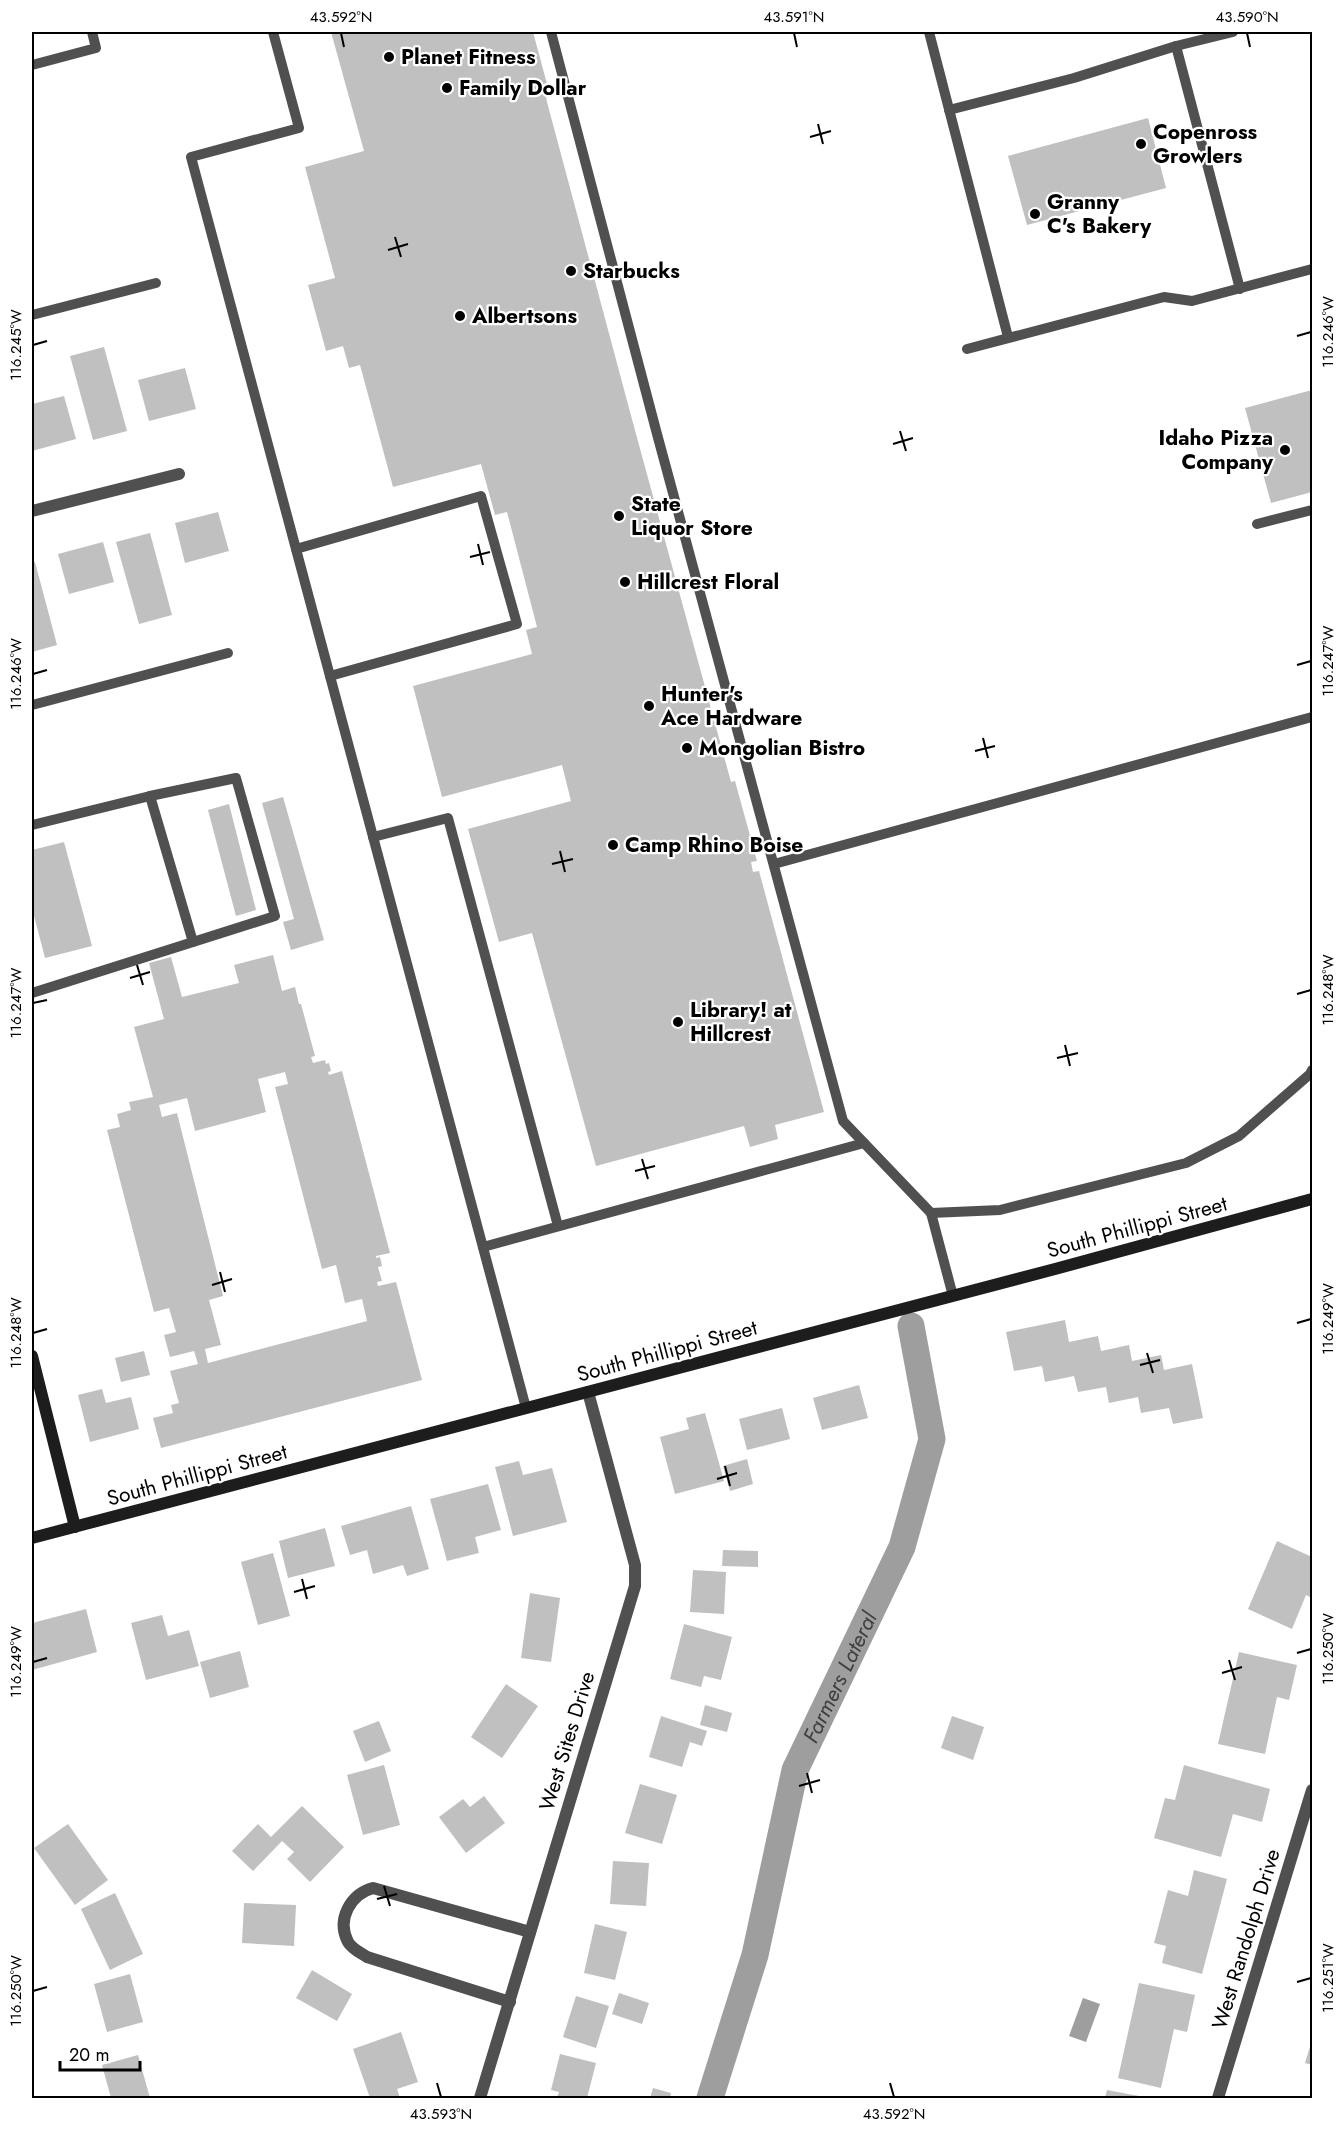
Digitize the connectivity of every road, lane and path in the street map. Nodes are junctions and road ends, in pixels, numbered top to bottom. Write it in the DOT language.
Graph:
graph roads {
  1 [pos="92,32"];
  2 [pos="273,32"];
  3 [pos="551,32"];
  4 [pos="929,32"];
  5 [pos="1233,32"];
  6 [pos="1176,46"];
  7 [pos="32,65"];
  8 [pos="949,110"];
  9 [pos="1312,269"];
  10 [pos="156,283"];
  11 [pos="1240,289"];
  12 [pos="32,315"];
  13 [pos="1008,337"];
  14 [pos="967,349"];
  15 [pos="179,474"];
  16 [pos="1312,510"];
  17 [pos="32,511"];
  18 [pos="1257,524"];
  19 [pos="296,549"];
  20 [pos="228,653"];
  21 [pos="330,676"];
  22 [pos="32,705"];
  23 [pos="1312,717"];
  24 [pos="150,796"];
  25 [pos="32,825"];
  26 [pos="373,837"];
  27 [pos="774,864"];
  28 [pos="193,942"];
  29 [pos="32,993"];
  30 [pos="1312,1070"];
  31 [pos="864,1143"];
  32 [pos="1312,1199"];
  33 [pos="931,1213"];
  34 [pos="558,1227"];
  35 [pos="483,1247"];
  36 [pos="953,1296"];
  37 [pos="32,1356"];
  38 [pos="588,1392"];
  39 [pos="526,1408"];
  40 [pos="75,1527"];
  41 [pos="32,1538"];
  42 [pos="1312,1790"];
  43 [pos="530,1932"];
  44 [pos="510,2002"];
  45 [pos="480,2098"];
  46 [pos="1218,2098"];
  1 -- 7 [label="lane"];
  2 -- 19 [label="lane"];
  3 -- 27 [label="lane"];
  4 -- 8 [label="lane"];
  5 -- 6 [label="lane"];
  6 -- 8 [label="lane"];
  6 -- 11 [label="lane"];
  8 -- 13 [label="lane"];
  9 -- 11 [label="lane"];
  10 -- 12 [label="lane"];
  11 -- 13 [label="lane"];
  13 -- 14 [label="lane"];
  15 -- 17 [label="street"];
  16 -- 18 [label="lane"];
  19 -- 21 [label="lane"];
  19 -- 21 [label="lane"];
  20 -- 22 [label="lane"];
  21 -- 26 [label="lane"];
  23 -- 27 [label="lane"];
  24 -- 25 [label="lane"];
  24 -- 28 [label="lane"];
  24 -- 28 [label="lane"];
  26 -- 34 [label="lane"];
  26 -- 35 [label="lane"];
  27 -- 31 [label="lane"];
  28 -- 29 [label="lane"];
  30 -- 33 [label="lane"];
  31 -- 33 [label="lane"];
  31 -- 34 [label="lane"];
  32 -- 36 [label="street, South Phillippi Street"];
  33 -- 36 [label="lane"];
  34 -- 35 [label="lane"];
  35 -- 39 [label="lane"];
  36 -- 38 [label="street, South Phillippi Street"];
  37 -- 40 [label="street"];
  38 -- 39 [label="street, South Phillippi Street"];
  38 -- 43 [label="street, West Sites Drive"];
  39 -- 40 [label="street, South Phillippi Street"];
  40 -- 41 [label="street, South Phillippi Street"];
  42 -- 46 [label="street, West Randolph Drive"];
  43 -- 44 [label="street, West Sites Drive"];
  43 -- 44 [label="street"];
  44 -- 45 [label="street, West Sites Drive"];
}
